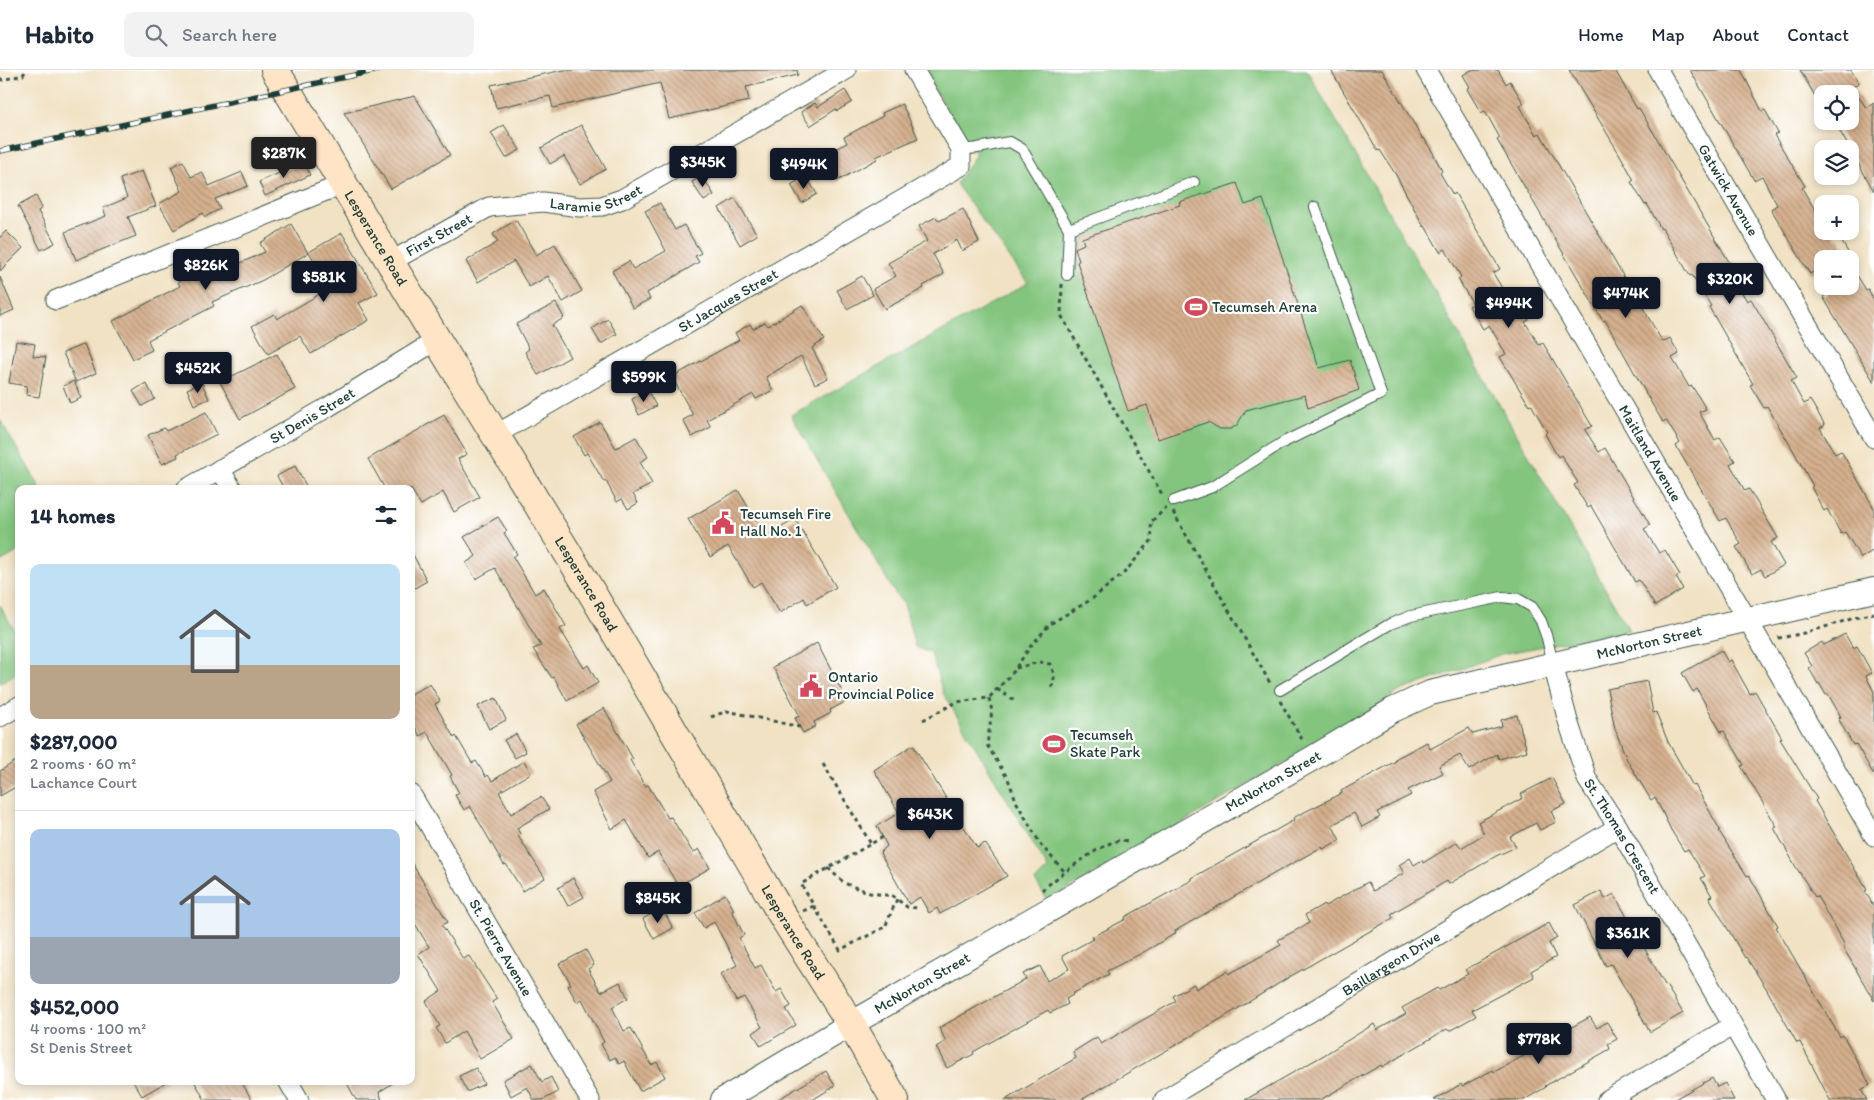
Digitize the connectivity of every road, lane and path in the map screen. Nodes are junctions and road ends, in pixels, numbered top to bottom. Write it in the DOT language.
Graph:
graph roads {
  1 [pos="26,70"];
  2 [pos="275,70"];
  3 [pos="846,70"];
  4 [pos="914,70"];
  5 [pos="1426,70"];
  6 [pos="1658,70"];
  7 [pos="0,78"];
  8 [pos="961,158"];
  9 [pos="1194,182"];
  10 [pos="343,184"];
  11 [pos="489,207"];
  12 [pos="1315,207"];
  13 [pos="1069,229"];
  14 [pos="390,262"];
  15 [pos="1065,276"];
  16 [pos="56,300"];
  17 [pos="437,340"];
  18 [pos="495,435"];
  19 [pos="1874,438"];
  20 [pos="220,468"];
  21 [pos="192,485"];
  22 [pos="230,485"];
  23 [pos="1172,503"];
  24 [pos="1874,590"];
  25 [pos="1746,619"];
  26 [pos="1553,665"];
  27 [pos="1015,668"];
  28 [pos="997,689"];
  29 [pos="1276,690"];
  30 [pos="1049,692"];
  31 [pos="989,698"];
  32 [pos="1016,701"];
  33 [pos="15,708"];
  34 [pos="0,717"];
  35 [pos="711,717"];
  36 [pos="923,720"];
  37 [pos="800,727"];
  38 [pos="1306,746"];
  39 [pos="823,764"];
  40 [pos="415,801"];
  41 [pos="1618,827"];
  42 [pos="1874,836"];
  43 [pos="883,837"];
  44 [pos="871,844"];
  45 [pos="828,868"];
  46 [pos="1064,871"];
  47 [pos="897,899"];
  48 [pos="814,906"];
  49 [pos="918,908"];
  50 [pos="784,920"];
  51 [pos="851,1024"];
  52 [pos="1732,1026"];
  53 [pos="291,1085"];
  54 [pos="300,1100"];
  55 [pos="590,1100"];
  56 [pos="723,1100"];
  57 [pos="894,1100"];
  58 [pos="1164,1100"];
  59 [pos="1607,1100"];
  60 [pos="1776,1100"];
  1 -- 7 [label="path"];
  2 -- 10 [label="main road, Lesperance Road"];
  3 -- 11 [label="street, Laramie Street"];
  4 -- 8 [label="street"];
  5 -- 25 [label="street, Maitland Avenue"];
  6 -- 19 [label="street, Gatwick Avenue"];
  8 -- 13 [label="lane"];
  8 -- 18 [label="street, St Jacques Street"];
  9 -- 13 [label="lane"];
  10 -- 14 [label="main road, Lesperance Road"];
  10 -- 16 [label="street"];
  11 -- 14 [label="street, First Street"];
  12 -- 23 [label="lane"];
  13 -- 15 [label="lane"];
  14 -- 17 [label="main road, Lesperance Road"];
  15 -- 23 [label="path"];
  17 -- 18 [label="main road, Lesperance Road"];
  17 -- 20 [label="street, St Denis Street"];
  18 -- 50 [label="main road, Lesperance Road"];
  20 -- 21 [label="street, St Denis Street"];
  20 -- 22 [label="street"];
  23 -- 27 [label="path"];
  23 -- 29 [label="path"];
  24 -- 25 [label="street, McNorton Street"];
  25 -- 26 [label="street, McNorton Street"];
  25 -- 42 [label="street, Maitland Avenue"];
  26 -- 29 [label="lane"];
  26 -- 41 [label="street, St. Thomas Crescent"];
  26 -- 51 [label="street, McNorton Street"];
  27 -- 28 [label="path"];
  27 -- 30 [label="path"];
  28 -- 31 [label="path"];
  28 -- 32 [label="path"];
  29 -- 38 [label="path"];
  31 -- 36 [label="path"];
  31 -- 46 [label="path"];
  33 -- 34 [label="street"];
  35 -- 37 [label="path"];
  39 -- 44 [label="path"];
  40 -- 55 [label="street, St. Pierre Avenue"];
  41 -- 52 [label="street, St. Thomas Crescent"];
  41 -- 58 [label="street, Baillargeon Drive"];
  43 -- 44 [label="path"];
  44 -- 45 [label="path"];
  45 -- 47 [label="path"];
  45 -- 48 [label="path"];
  47 -- 48 [label="path"];
  47 -- 49 [label="path"];
  48 -- 50 [label="path"];
  50 -- 51 [label="main road, Lesperance Road"];
  51 -- 56 [label="street, McNorton Street"];
  51 -- 57 [label="main road, Lesperance Road"];
  52 -- 59 [label="street"];
  52 -- 60 [label="street, St. Thomas Crescent"];
  53 -- 54 [label="street"];
}
